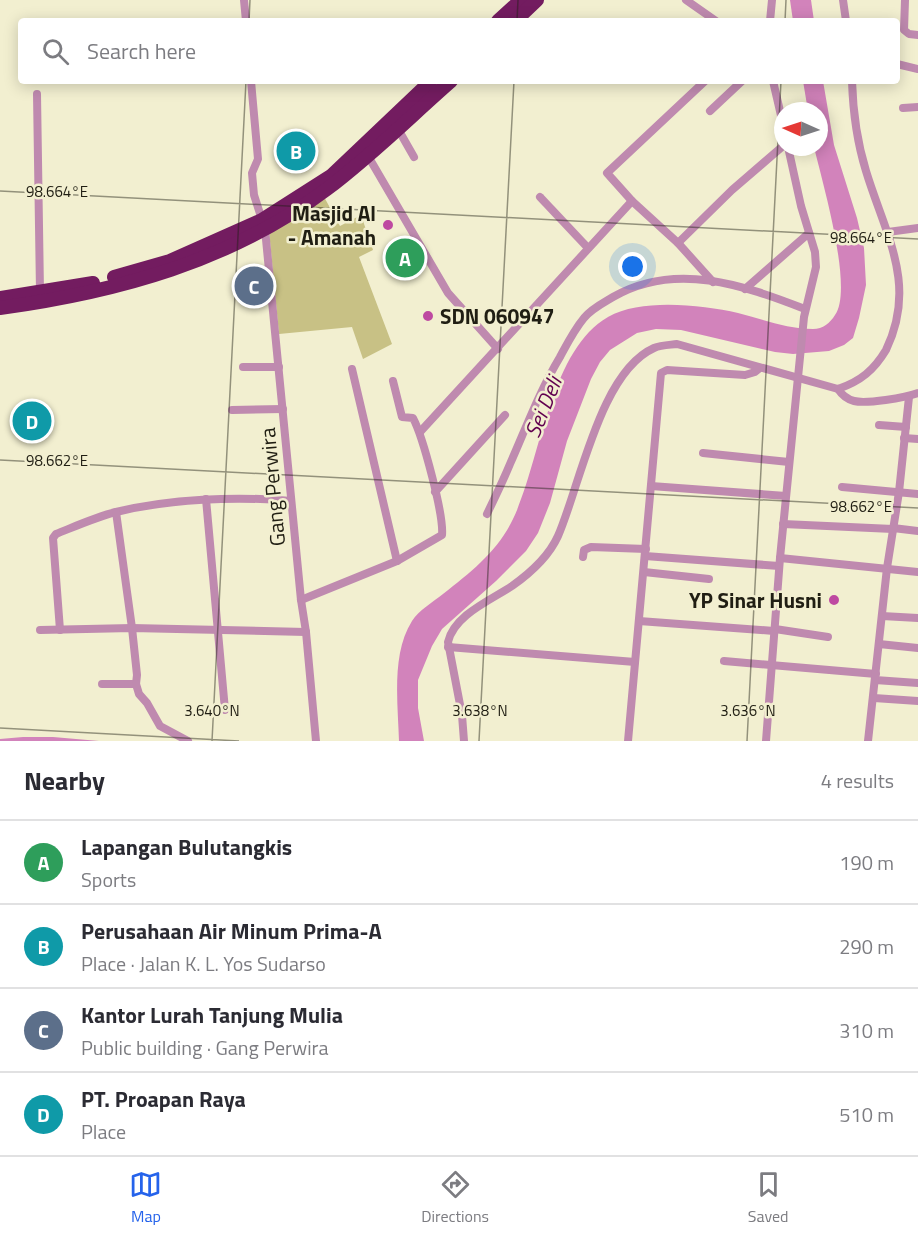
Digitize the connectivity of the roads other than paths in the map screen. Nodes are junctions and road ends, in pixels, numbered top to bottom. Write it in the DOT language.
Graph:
graph roads {
  1 [pos="244,0"];
  2 [pos="521,0"];
  3 [pos="537,0"];
  4 [pos="686,0"];
  5 [pos="772,0"];
  6 [pos="843,0"];
  7 [pos="905,0"];
  8 [pos="246,18"];
  9 [pos="501,18"];
  10 [pos="518,18"];
  11 [pos="712,18"];
  12 [pos="770,18"];
  13 [pos="846,18"];
  14 [pos="918,35"];
  15 [pos="900,65"];
  16 [pos="918,69"];
  17 [pos="251,84"];
  18 [pos="428,84"];
  19 [pos="448,84"];
  20 [pos="702,84"];
  21 [pos="739,84"];
  22 [pos="772,84"];
  23 [pos="852,84"];
  24 [pos="37,94"];
  25 [pos="777,102"];
  26 [pos="918,107"];
  27 [pos="903,108"];
  28 [pos="710,111"];
  29 [pos="398,129"];
  30 [pos="774,154"];
  31 [pos="368,156"];
  32 [pos="790,156"];
  33 [pos="414,157"];
  34 [pos="540,197"];
  35 [pos="632,201"];
  36 [pos="263,224"];
  37 [pos="918,228"];
  38 [pos="888,232"];
  39 [pos="809,233"];
  40 [pos="678,243"];
  41 [pos="588,248"];
  42 [pos="713,282"];
  43 [pos="745,289"];
  44 [pos="40,292"];
  45 [pos="0,298"];
  46 [pos="0,308"];
  47 [pos="804,313"];
  48 [pos="498,349"];
  49 [pos="243,367"];
  50 [pos="279,367"];
  51 [pos="760,368"];
  52 [pos="352,369"];
  53 [pos="799,379"];
  54 [pos="393,381"];
  55 [pos="838,389"];
  56 [pos="918,393"];
  57 [pos="909,397"];
  58 [pos="283,409"];
  59 [pos="232,410"];
  60 [pos="505,415"];
  61 [pos="879,425"];
  62 [pos="906,427"];
  63 [pos="420,432"];
  64 [pos="904,438"];
  65 [pos="918,439"];
  66 [pos="703,453"];
  67 [pos="789,462"];
  68 [pos="651,486"];
  69 [pos="842,487"];
  70 [pos="435,492"];
  71 [pos="899,492"];
  72 [pos="918,494"];
  73 [pos="786,496"];
  74 [pos="206,500"];
  75 [pos="291,501"];
  76 [pos="116,512"];
  77 [pos="487,514"];
  78 [pos="783,524"];
  79 [pos="893,529"];
  80 [pos="918,531"];
  81 [pos="645,553"];
  82 [pos="583,557"];
  83 [pos="397,561"];
  84 [pos="780,562"];
  85 [pos="887,568"];
  86 [pos="644,572"];
  87 [pos="918,572"];
  88 [pos="709,579"];
  89 [pos="300,600"];
  90 [pos="882,616"];
  91 [pos="918,618"];
  92 [pos="639,621"];
  93 [pos="132,628"];
  94 [pos="218,629"];
  95 [pos="40,630"];
  96 [pos="60,630"];
  97 [pos="775,630"];
  98 [pos="306,632"];
  99 [pos="828,637"];
  100 [pos="879,644"];
  101 [pos="448,647"];
  102 [pos="918,648"];
  103 [pos="724,661"];
  104 [pos="635,662"];
  105 [pos="772,665"];
  106 [pos="875,677"];
  107 [pos="918,683"];
  108 [pos="102,684"];
  109 [pos="136,684"];
  110 [pos="874,698"];
  111 [pos="918,701"];
  112 [pos="225,710"];
  113 [pos="188,741"];
  114 [pos="316,741"];
  115 [pos="464,741"];
  116 [pos="628,741"];
  117 [pos="766,741"];
  118 [pos="868,741"];
  1 -- 8 [label="street"];
  2 -- 9 [label="highway"];
  3 -- 10 [label="highway"];
  4 -- 11 [label="street"];
  5 -- 12 [label="street"];
  6 -- 13 [label="street"];
  7 -- 14 [label="street"];
  15 -- 16 [label="street"];
  17 -- 36 [label="street, Gang Perwira"];
  18 -- 36 [label="highway"];
  19 -- 29 [label="highway"];
  20 -- 35 [label="street"];
  21 -- 28 [label="street"];
  22 -- 25 [label="street"];
  23 -- 38 [label="street"];
  24 -- 44 [label="street"];
  26 -- 27 [label="street"];
  29 -- 31 [label="highway"];
  29 -- 33 [label="street"];
  30 -- 40 [label="street"];
  31 -- 36 [label="highway"];
  31 -- 48 [label="street"];
  32 -- 39 [label="street"];
  34 -- 41 [label="street"];
  35 -- 40 [label="street"];
  35 -- 41 [label="street"];
  36 -- 44 [label="highway"];
  36 -- 46 [label="highway"];
  36 -- 50 [label="street, Gang Perwira"];
  37 -- 38 [label="street"];
  38 -- 55 [label="street"];
  39 -- 43 [label="street"];
  39 -- 47 [label="street"];
  40 -- 42 [label="street"];
  41 -- 48 [label="street"];
  42 -- 43 [label="street"];
  42 -- 77 [label="street"];
  43 -- 47 [label="street"];
  44 -- 45 [label="highway"];
  47 -- 53 [label="street"];
  48 -- 63 [label="street"];
  49 -- 50 [label="street"];
  50 -- 58 [label="street, Gang Perwira"];
  51 -- 53 [label="street"];
  51 -- 68 [label="street"];
  51 -- 101 [label="street"];
  52 -- 83 [label="street"];
  53 -- 55 [label="street"];
  53 -- 67 [label="street"];
  54 -- 63 [label="street"];
  55 -- 57 [label="street"];
  56 -- 57 [label="street"];
  57 -- 62 [label="street"];
  58 -- 59 [label="street"];
  58 -- 75 [label="street, Gang Perwira"];
  60 -- 70 [label="street"];
  61 -- 62 [label="street"];
  62 -- 64 [label="street"];
  63 -- 70 [label="street"];
  64 -- 65 [label="street"];
  64 -- 71 [label="street"];
  66 -- 67 [label="street"];
  67 -- 73 [label="street"];
  68 -- 73 [label="street"];
  68 -- 81 [label="street"];
  69 -- 71 [label="street"];
  70 -- 83 [label="street"];
  71 -- 72 [label="street"];
  71 -- 79 [label="street"];
  73 -- 78 [label="street"];
  74 -- 75 [label="street"];
  74 -- 76 [label="street"];
  74 -- 94 [label="street"];
  75 -- 89 [label="street, Gang Perwira"];
  76 -- 93 [label="street"];
  76 -- 96 [label="street"];
  78 -- 79 [label="street"];
  78 -- 84 [label="street"];
  79 -- 80 [label="street"];
  79 -- 85 [label="street"];
  81 -- 82 [label="street"];
  81 -- 84 [label="street"];
  81 -- 86 [label="street"];
  83 -- 89 [label="street"];
  84 -- 85 [label="street"];
  84 -- 97 [label="street"];
  85 -- 87 [label="street"];
  85 -- 90 [label="street"];
  86 -- 88 [label="street"];
  86 -- 92 [label="street"];
  89 -- 98 [label="street, Gang Perwira"];
  90 -- 91 [label="street"];
  90 -- 100 [label="street"];
  92 -- 97 [label="street"];
  92 -- 104 [label="street"];
  93 -- 94 [label="street"];
  93 -- 96 [label="street"];
  93 -- 109 [label="street"];
  94 -- 98 [label="street"];
  94 -- 112 [label="street"];
  95 -- 96 [label="street"];
  97 -- 99 [label="street"];
  97 -- 105 [label="street"];
  98 -- 114 [label="street, Gang Perwira"];
  100 -- 102 [label="street"];
  100 -- 106 [label="street"];
  101 -- 104 [label="street"];
  101 -- 115 [label="street"];
  103 -- 105 [label="street"];
  104 -- 116 [label="street"];
  105 -- 106 [label="street"];
  105 -- 117 [label="street"];
  106 -- 107 [label="street"];
  106 -- 110 [label="street"];
  108 -- 109 [label="street"];
  109 -- 113 [label="street"];
  110 -- 111 [label="street"];
  110 -- 118 [label="street"];
}
